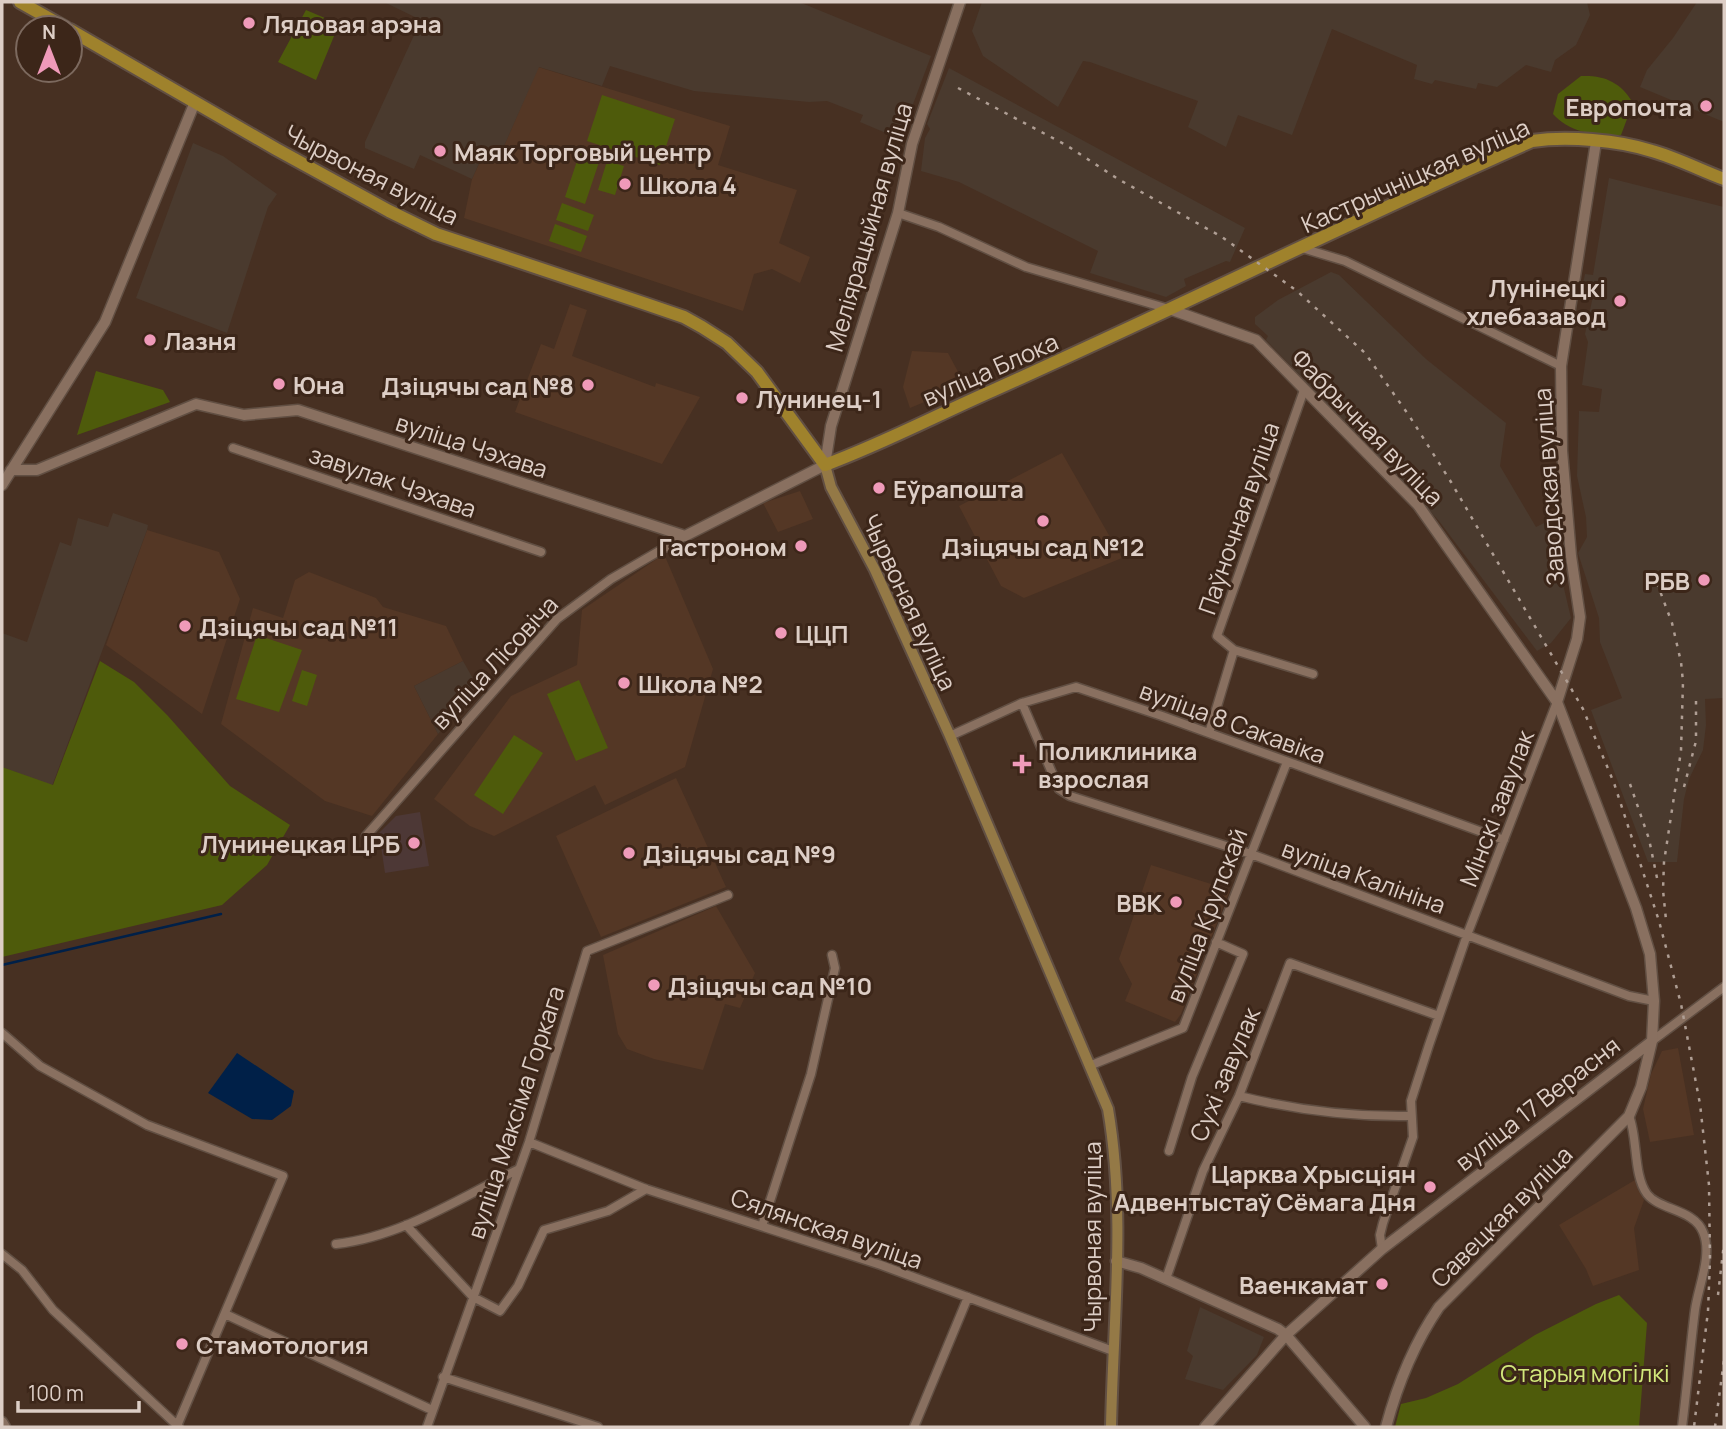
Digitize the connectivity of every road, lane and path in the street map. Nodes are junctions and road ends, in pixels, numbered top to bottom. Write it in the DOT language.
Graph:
graph roads {
  1 [pos="20,2"];
  2 [pos="960,2"];
  3 [pos="41,14"];
  4 [pos="84,38"];
  5 [pos="195,102"];
  6 [pos="1596,142"];
  7 [pos="1724,179"];
  8 [pos="898,213"];
  9 [pos="1302,248"];
  10 [pos="1172,310"];
  11 [pos="1560,366"];
  12 [pos="1304,390"];
  13 [pos="233,448"];
  14 [pos="825,465"];
  15 [pos="11,470"];
  16 [pos="2,485"];
  17 [pos="685,536"];
  18 [pos="541,552"];
  19 [pos="1234,649"];
  20 [pos="1313,674"];
  21 [pos="1557,702"];
  22 [pos="1022,703"];
  23 [pos="1209,733"];
  24 [pos="950,736"];
  25 [pos="1287,762"];
  26 [pos="366,836"];
  27 [pos="1504,840"];
  28 [pos="1251,854"];
  29 [pos="728,895"];
  30 [pos="1467,935"];
  31 [pos="1216,942"];
  32 [pos="832,955"];
  33 [pos="1724,988"];
  34 [pos="1654,1001"];
  35 [pos="1438,1016"];
  36 [pos="2,1033"];
  37 [pos="1652,1041"];
  38 [pos="1089,1066"];
  39 [pos="1239,1096"];
  40 [pos="1410,1116"];
  41 [pos="1629,1116"];
  42 [pos="528,1142"];
  43 [pos="1169,1152"];
  44 [pos="517,1170"];
  45 [pos="646,1189"];
  46 [pos="406,1226"];
  47 [pos="762,1226"];
  48 [pos="336,1244"];
  49 [pos="1382,1249"];
  50 [pos="2,1254"];
  51 [pos="1116,1261"];
  52 [pos="1166,1279"];
  53 [pos="474,1297"];
  54 [pos="968,1297"];
  55 [pos="225,1314"];
  56 [pos="1286,1335"];
  57 [pos="1113,1351"];
  58 [pos="443,1377"];
  59 [pos="432,1410"];
  60 [pos="2,1422"];
  61 [pos="178,1426"];
  62 [pos="5,1427"];
  63 [pos="427,1427"];
  64 [pos="598,1427"];
  65 [pos="914,1427"];
  66 [pos="1111,1427"];
  67 [pos="1205,1427"];
  68 [pos="1366,1427"];
  69 [pos="1386,1427"];
  70 [pos="1682,1427"];
  1 -- 3 [label="main road, Чырвоная вуліца"];
  2 -- 8 [label="street, Меліярацыйная вуліца"];
  4 -- 5 [label="main road, Чырвоная вуліца"];
  5 -- 14 [label="main road, Чырвоная вуліца"];
  5 -- 15 [label="street"];
  6 -- 7 [label="main road, Кастрычніцкая вуліца"];
  6 -- 9 [label="main road, Кастрычніцкая вуліца"];
  6 -- 11 [label="street, Заводская вуліца"];
  8 -- 10 [label="street, Фабрычная вуліца"];
  8 -- 14 [label="street, Меліярацыйная вуліца"];
  9 -- 10 [label="main road, Кастрычніцкая вуліца"];
  9 -- 11 [label="street"];
  10 -- 12 [label="street, Фабрычная вуліца"];
  10 -- 14 [label="main road, вуліца Блока"];
  11 -- 21 [label="street, Заводская вуліца"];
  12 -- 19 [label="street, Паўночная вуліца"];
  12 -- 21 [label="street, Фабрычная вуліца"];
  13 -- 18 [label="street, завулак Чэхава"];
  14 -- 17 [label="street, вуліца Лісовіча"];
  14 -- 24 [label="main road, Чырвоная вуліца"];
  15 -- 16 [label="street"];
  15 -- 17 [label="street, вуліца Чэхава"];
  17 -- 26 [label="street, вуліца Лісовіча"];
  19 -- 20 [label="street"];
  19 -- 23 [label="street, Паўночная вуліца"];
  21 -- 27 [label="street, Мінскі завулак"];
  21 -- 34 [label="street, Фабрычная вуліца"];
  22 -- 23 [label="street, вуліца 8 Сакавіка"];
  22 -- 24 [label="street, вуліца 8 Сакавіка"];
  22 -- 28 [label="street, вуліца Калініна"];
  23 -- 25 [label="street, вуліца 8 Сакавіка"];
  24 -- 38 [label="main road, Чырвоная вуліца"];
  25 -- 27 [label="street, вуліца 8 Сакавіка"];
  25 -- 28 [label="street, вуліца Крупскай"];
  27 -- 30 [label="street, Мінскі завулак"];
  28 -- 30 [label="street, вуліца Калініна"];
  28 -- 31 [label="street, вуліца Крупскай"];
  29 -- 42 [label="street, вуліца Максіма Горкага"];
  30 -- 34 [label="street, вуліца Калініна"];
  30 -- 35 [label="street, Мінскі завулак"];
  31 -- 38 [label="street, вуліца Крупскай"];
  31 -- 43 [label="street"];
  32 -- 47 [label="street"];
  33 -- 37 [label="street"];
  34 -- 37 [label="street, Фабрычная вуліца"];
  35 -- 39 [label="street, Сухі завулак"];
  35 -- 40 [label="street, Мінскі завулак"];
  36 -- 55 [label="street"];
  37 -- 41 [label="street, Савецкая вуліца"];
  37 -- 49 [label="street, вуліца 17 Верасня"];
  38 -- 51 [label="main road, Чырвоная вуліца"];
  39 -- 40 [label="street"];
  39 -- 52 [label="street, Сухі завулак"];
  40 -- 49 [label="street, Мінскі завулак"];
  41 -- 69 [label="street, Савецкая вуліца"];
  41 -- 70 [label="street"];
  42 -- 44 [label="street, вуліца Максіма Горкага"];
  42 -- 45 [label="street, Сялянская вуліца"];
  44 -- 46 [label="street"];
  44 -- 53 [label="street, вуліца Максіма Горкага"];
  45 -- 47 [label="street, Сялянская вуліца"];
  45 -- 53 [label="street"];
  46 -- 48 [label="street"];
  46 -- 53 [label="street"];
  47 -- 54 [label="street, Сялянская вуліца"];
  49 -- 56 [label="street, вуліца 17 Верасня"];
  50 -- 61 [label="street"];
  51 -- 52 [label="street"];
  51 -- 57 [label="main road, Чырвоная вуліца"];
  52 -- 56 [label="street"];
  53 -- 58 [label="street, вуліца Максіма Горкага"];
  54 -- 57 [label="street, Сялянская вуліца"];
  54 -- 65 [label="street"];
  55 -- 59 [label="street"];
  55 -- 61 [label="street"];
  56 -- 67 [label="street, вуліца 17 Верасня"];
  56 -- 68 [label="street"];
  57 -- 66 [label="main road, Чырвоная вуліца"];
  58 -- 59 [label="street, вуліца Максіма Горкага"];
  58 -- 64 [label="street"];
  59 -- 63 [label="street, вуліца Максіма Горкага"];
  60 -- 62 [label="street"];
}
